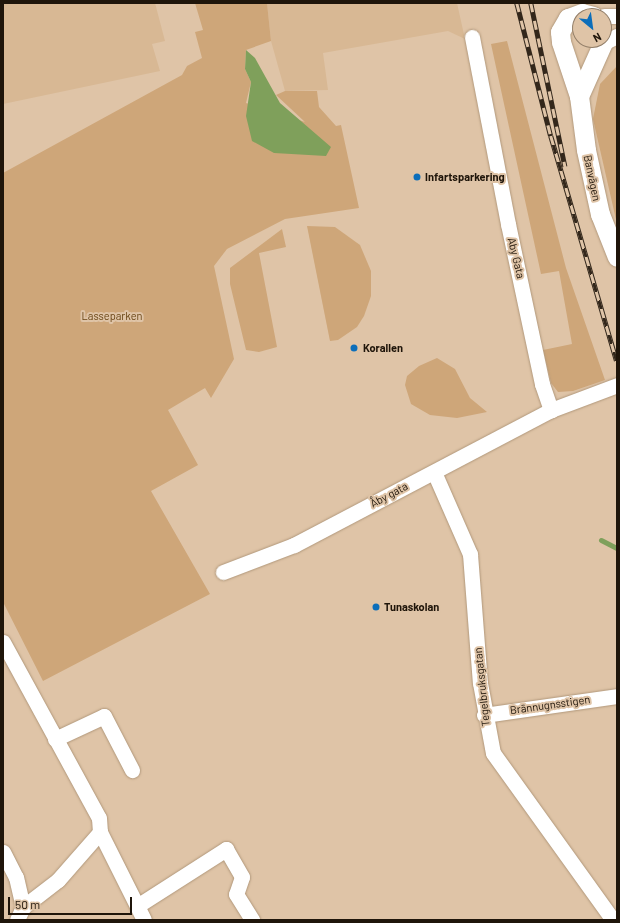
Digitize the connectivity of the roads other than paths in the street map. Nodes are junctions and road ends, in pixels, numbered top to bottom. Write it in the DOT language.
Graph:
graph roads {
  1 [pos="566,11"];
  2 [pos="472,37"];
  3 [pos="594,48"];
  4 [pos="601,48"];
  5 [pos="568,52"];
  6 [pos="580,96"];
  7 [pos="617,257"];
  8 [pos="617,385"];
  9 [pos="551,410"];
  10 [pos="434,472"];
  11 [pos="223,572"];
  12 [pos="3,642"];
  13 [pos="617,696"];
  14 [pos="484,716"];
  15 [pos="54,739"];
  16 [pos="132,770"];
  17 [pos="100,832"];
  18 [pos="3,852"];
  19 [pos="137,906"];
  20 [pos="20,913"];
  21 [pos="144,920"];
  22 [pos="252,920"];
  23 [pos="612,920"];
  1 -- 5 [label="street, Banvägen"];
  2 -- 9 [label="street, Aby Gata"];
  3 -- 5 [label="street, Banvägen"];
  4 -- 6 [label="street, Banvägen"];
  5 -- 6 [label="street, Banvägen"];
  6 -- 7 [label="street, Banvägen"];
  8 -- 9 [label="street"];
  9 -- 10 [label="street, Åby gata"];
  10 -- 11 [label="street, Åby gata"];
  10 -- 14 [label="street, Tegelbruksgatan"];
  12 -- 15 [label="street"];
  13 -- 14 [label="street, Brännugnsstigen"];
  14 -- 23 [label="street, Tegelbruksgatan"];
  15 -- 16 [label="street"];
  15 -- 17 [label="street"];
  17 -- 19 [label="street"];
  17 -- 20 [label="street"];
  18 -- 20 [label="street"];
  19 -- 21 [label="street"];
  19 -- 22 [label="street"];
}
